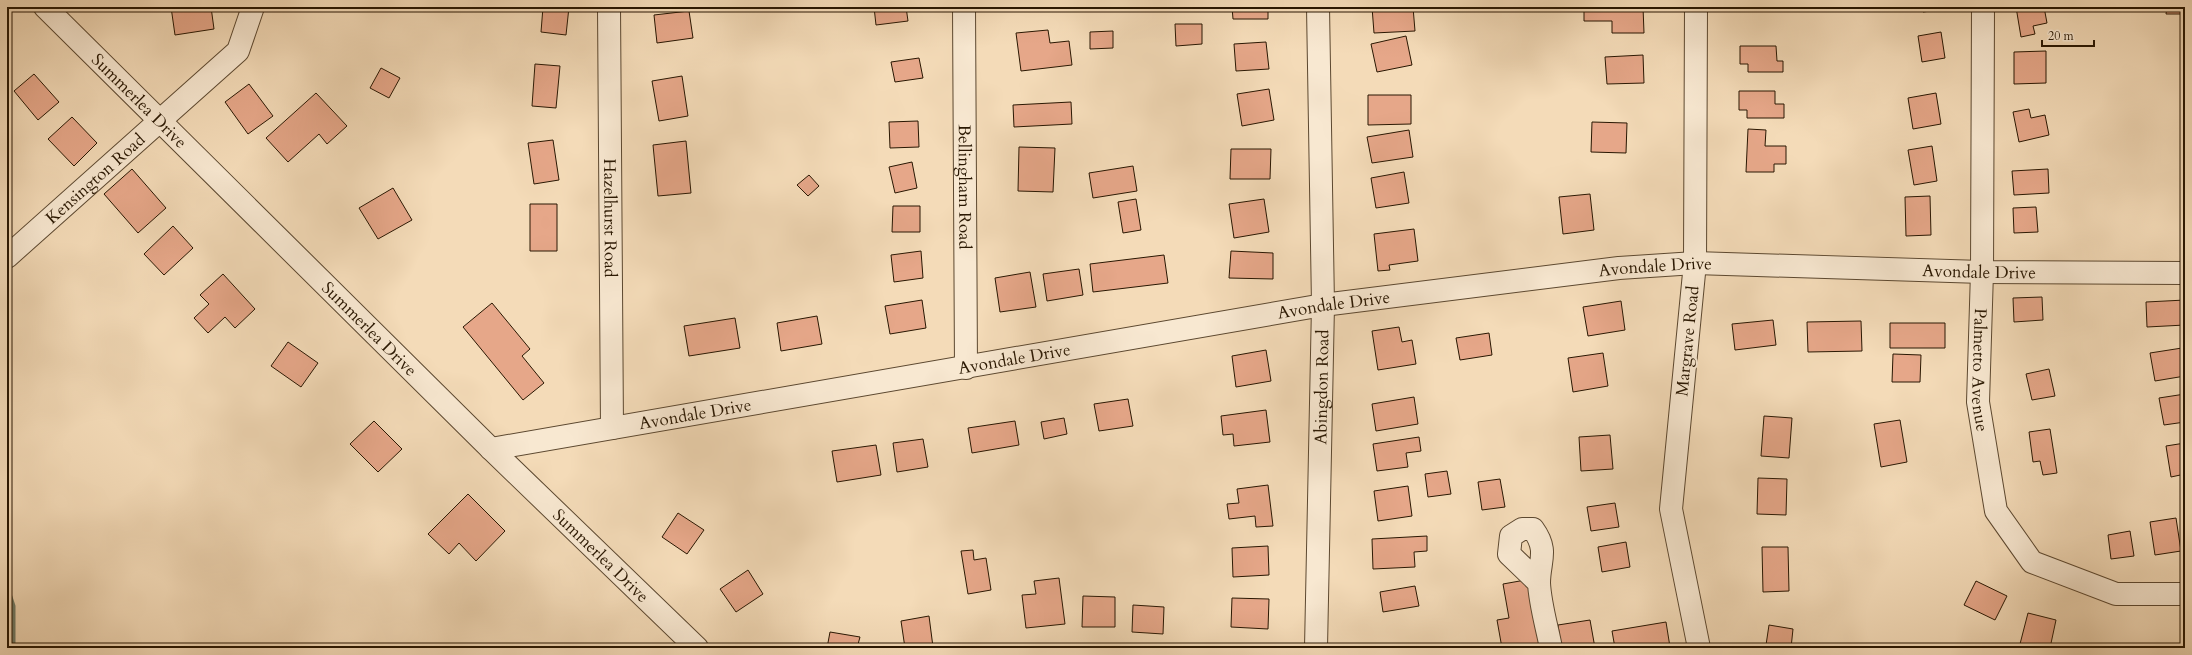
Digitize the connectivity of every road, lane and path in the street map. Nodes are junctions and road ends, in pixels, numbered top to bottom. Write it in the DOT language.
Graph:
graph roads {
  1 [pos="45,7"];
  2 [pos="253,7"];
  3 [pos="610,7"];
  4 [pos="964,7"];
  5 [pos="1318,7"];
  6 [pos="1696,7"];
  7 [pos="1983,7"];
  8 [pos="159,120"];
  9 [pos="7,257"];
  10 [pos="1695,263"];
  11 [pos="1982,272"];
  12 [pos="2185,273"];
  13 [pos="1323,305"];
  14 [pos="966,368"];
  15 [pos="612,428"];
  16 [pos="491,449"];
  17 [pos="1539,583"];
  18 [pos="2185,594"];
  19 [pos="697,648"];
  20 [pos="1316,648"];
  21 [pos="1550,648"];
  22 [pos="1699,648"];
  1 -- 8 [label="street, Summerlea Drive"];
  2 -- 8 [label="street, Kensington Road"];
  3 -- 15 [label="street, Hazelhurst Road"];
  4 -- 14 [label="street, Bellingham Road"];
  5 -- 13 [label="street, Abingdon Road"];
  6 -- 10 [label="street, Margrave Road"];
  7 -- 11 [label="street, Palmetto Avenue"];
  8 -- 9 [label="street, Kensington Road"];
  8 -- 16 [label="street, Summerlea Drive"];
  10 -- 11 [label="street, Avondale Drive"];
  10 -- 13 [label="street, Avondale Drive"];
  10 -- 22 [label="street, Margrave Road"];
  11 -- 12 [label="street, Avondale Drive"];
  11 -- 18 [label="street, Palmetto Avenue"];
  13 -- 14 [label="street, Avondale Drive"];
  13 -- 20 [label="street, Abingdon Road"];
  14 -- 15 [label="street, Avondale Drive"];
  15 -- 16 [label="street, Avondale Drive"];
  16 -- 19 [label="street, Summerlea Drive"];
  17 -- 21 [label="street"];
}
